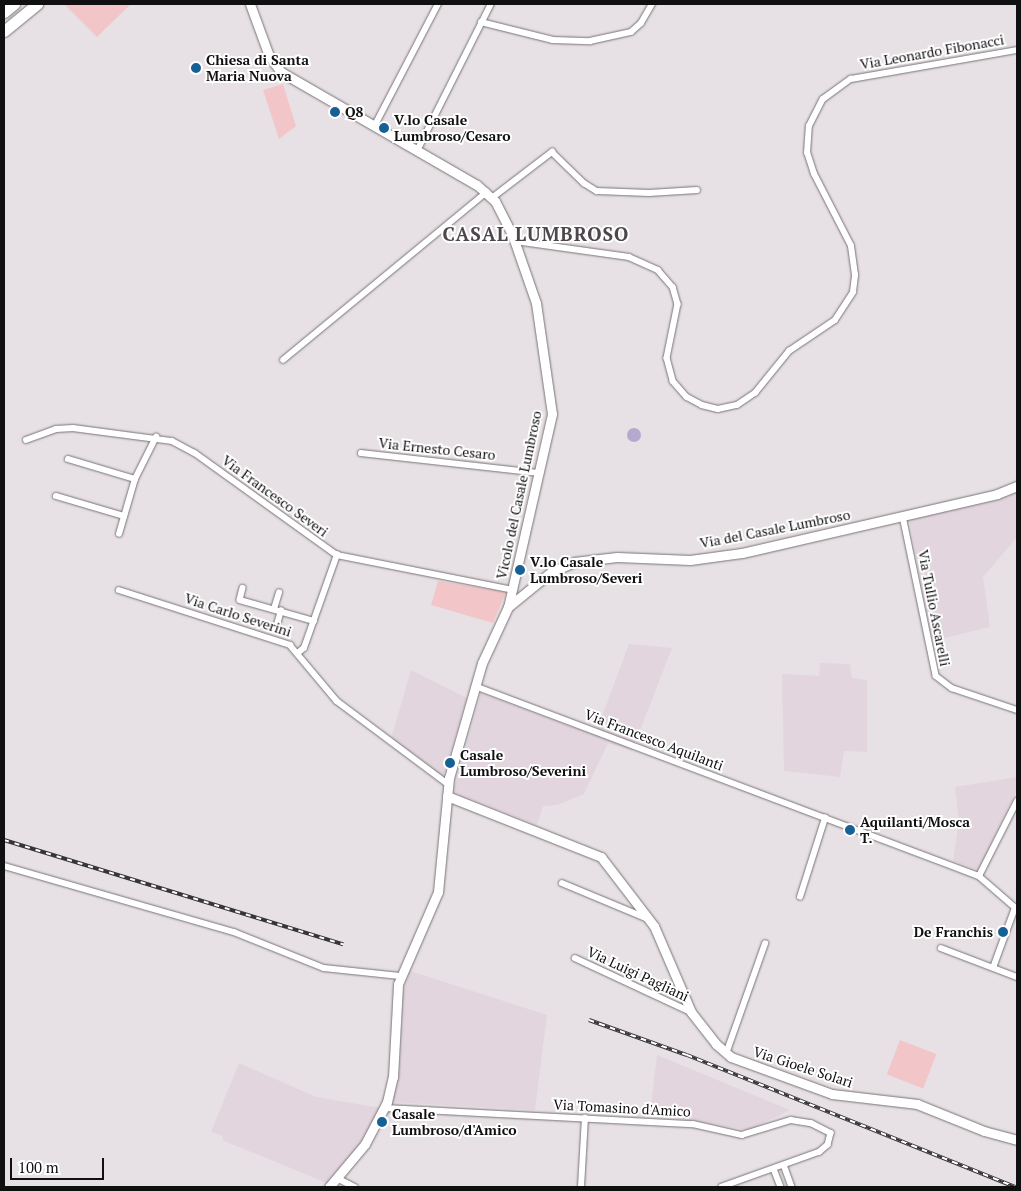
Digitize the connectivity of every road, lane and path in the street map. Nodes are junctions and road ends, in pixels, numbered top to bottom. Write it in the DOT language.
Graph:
graph roads {
  1 [pos="14,4"];
  2 [pos="37,4"];
  3 [pos="250,4"];
  4 [pos="438,4"];
  5 [pos="491,4"];
  6 [pos="652,4"];
  7 [pos="4,12"];
  8 [pos="481,22"];
  9 [pos="4,31"];
  10 [pos="1017,50"];
  11 [pos="374,126"];
  12 [pos="417,151"];
  13 [pos="697,190"];
  14 [pos="489,195"];
  15 [pos="515,241"];
  16 [pos="283,360"];
  17 [pos="156,437"];
  18 [pos="26,440"];
  19 [pos="361,454"];
  20 [pos="68,459"];
  21 [pos="541,473"];
  22 [pos="135,479"];
  23 [pos="1017,486"];
  24 [pos="56,496"];
  25 [pos="124,516"];
  26 [pos="903,516"];
  27 [pos="119,534"];
  28 [pos="337,555"];
  29 [pos="243,588"];
  30 [pos="119,590"];
  31 [pos="513,590"];
  32 [pos="279,594"];
  33 [pos="508,607"];
  34 [pos="278,610"];
  35 [pos="314,621"];
  36 [pos="276,628"];
  37 [pos="298,652"];
  38 [pos="475,686"];
  39 [pos="1017,710"];
  40 [pos="448,784"];
  41 [pos="446,796"];
  42 [pos="1017,801"];
  43 [pos="825,818"];
  44 [pos="4,866"];
  45 [pos="979,876"];
  46 [pos="562,883"];
  47 [pos="800,897"];
  48 [pos="1016,909"];
  49 [pos="650,920"];
  50 [pos="765,944"];
  51 [pos="941,948"];
  52 [pos="575,958"];
  53 [pos="993,968"];
  54 [pos="400,976"];
  55 [pos="1017,977"];
  56 [pos="691,1012"];
  57 [pos="726,1054"];
  58 [pos="385,1108"];
  59 [pos="584,1118"];
  60 [pos="1017,1140"];
  61 [pos="784,1165"];
  62 [pos="774,1169"];
  63 [pos="337,1178"];
  64 [pos="329,1187"];
  65 [pos="355,1187"];
  66 [pos="581,1187"];
  67 [pos="722,1187"];
  68 [pos="781,1187"];
  69 [pos="792,1187"];
  1 -- 7 [label="highway"];
  2 -- 9 [label="highway"];
  3 -- 11 [label="street"];
  4 -- 11 [label="street"];
  5 -- 8 [label="street"];
  6 -- 8 [label="street"];
  8 -- 12 [label="street"];
  10 -- 15 [label="street, Via Leonardo Fibonacci"];
  11 -- 12 [label="street"];
  12 -- 14 [label="street"];
  13 -- 14 [label="street"];
  14 -- 15 [label="street, Vicolo del Casale Lumbroso"];
  14 -- 16 [label="street"];
  15 -- 21 [label="street, Vicolo del Casale Lumbroso"];
  17 -- 18 [label="street, Via Francesco Severi"];
  17 -- 22 [label="street"];
  17 -- 28 [label="street, Via Francesco Severi"];
  19 -- 21 [label="street, Via Ernesto Cesaro"];
  20 -- 22 [label="street"];
  21 -- 31 [label="street, Vicolo del Casale Lumbroso"];
  22 -- 25 [label="street"];
  23 -- 26 [label="street, Via del Casale Lumbroso"];
  24 -- 25 [label="street"];
  25 -- 27 [label="street"];
  26 -- 33 [label="street, Via del Casale Lumbroso"];
  26 -- 39 [label="street, Via Tullio Ascarelli"];
  28 -- 31 [label="street, Via Francesco Severi"];
  28 -- 35 [label="street"];
  29 -- 34 [label="street"];
  30 -- 37 [label="street, Via Carlo Severini"];
  31 -- 33 [label="street, Vicolo del Casale Lumbroso"];
  32 -- 34 [label="street"];
  33 -- 38 [label="street, Via del Casale Lumbroso"];
  34 -- 35 [label="street"];
  34 -- 36 [label="street"];
  35 -- 37 [label="street"];
  37 -- 40 [label="street, Via Carlo Severini"];
  38 -- 40 [label="street, Via del Casale Lumbroso"];
  38 -- 43 [label="street, Via Francesco Aquilanti"];
  40 -- 41 [label="street, Via del Casale Lumbroso"];
  41 -- 49 [label="street, Via Gioele Solari"];
  41 -- 54 [label="street, Via del Casale Lumbroso"];
  42 -- 45 [label="street"];
  43 -- 45 [label="street, Via Francesco Aquilanti"];
  43 -- 47 [label="street"];
  44 -- 54 [label="street"];
  45 -- 48 [label="street, Via Francesco Aquilanti"];
  46 -- 49 [label="street"];
  48 -- 53 [label="street"];
  49 -- 56 [label="street, Via Gioele Solari"];
  50 -- 57 [label="street"];
  51 -- 53 [label="street"];
  52 -- 56 [label="street, Via Luigi Pagliani"];
  53 -- 55 [label="street"];
  54 -- 58 [label="street, Via del Casale Lumbroso"];
  56 -- 57 [label="street, Via Gioele Solari"];
  57 -- 60 [label="street, Via Gioele Solari"];
  58 -- 59 [label="street, Via Tomasino d'Amico"];
  58 -- 63 [label="street, Via del Casale Lumbroso"];
  59 -- 61 [label="street, Via Tomasino d'Amico"];
  59 -- 66 [label="street"];
  61 -- 62 [label="street"];
  61 -- 69 [label="street"];
  62 -- 67 [label="street"];
  62 -- 68 [label="street"];
  63 -- 64 [label="street, Via del Casale Lumbroso"];
  63 -- 65 [label="street"];
}
